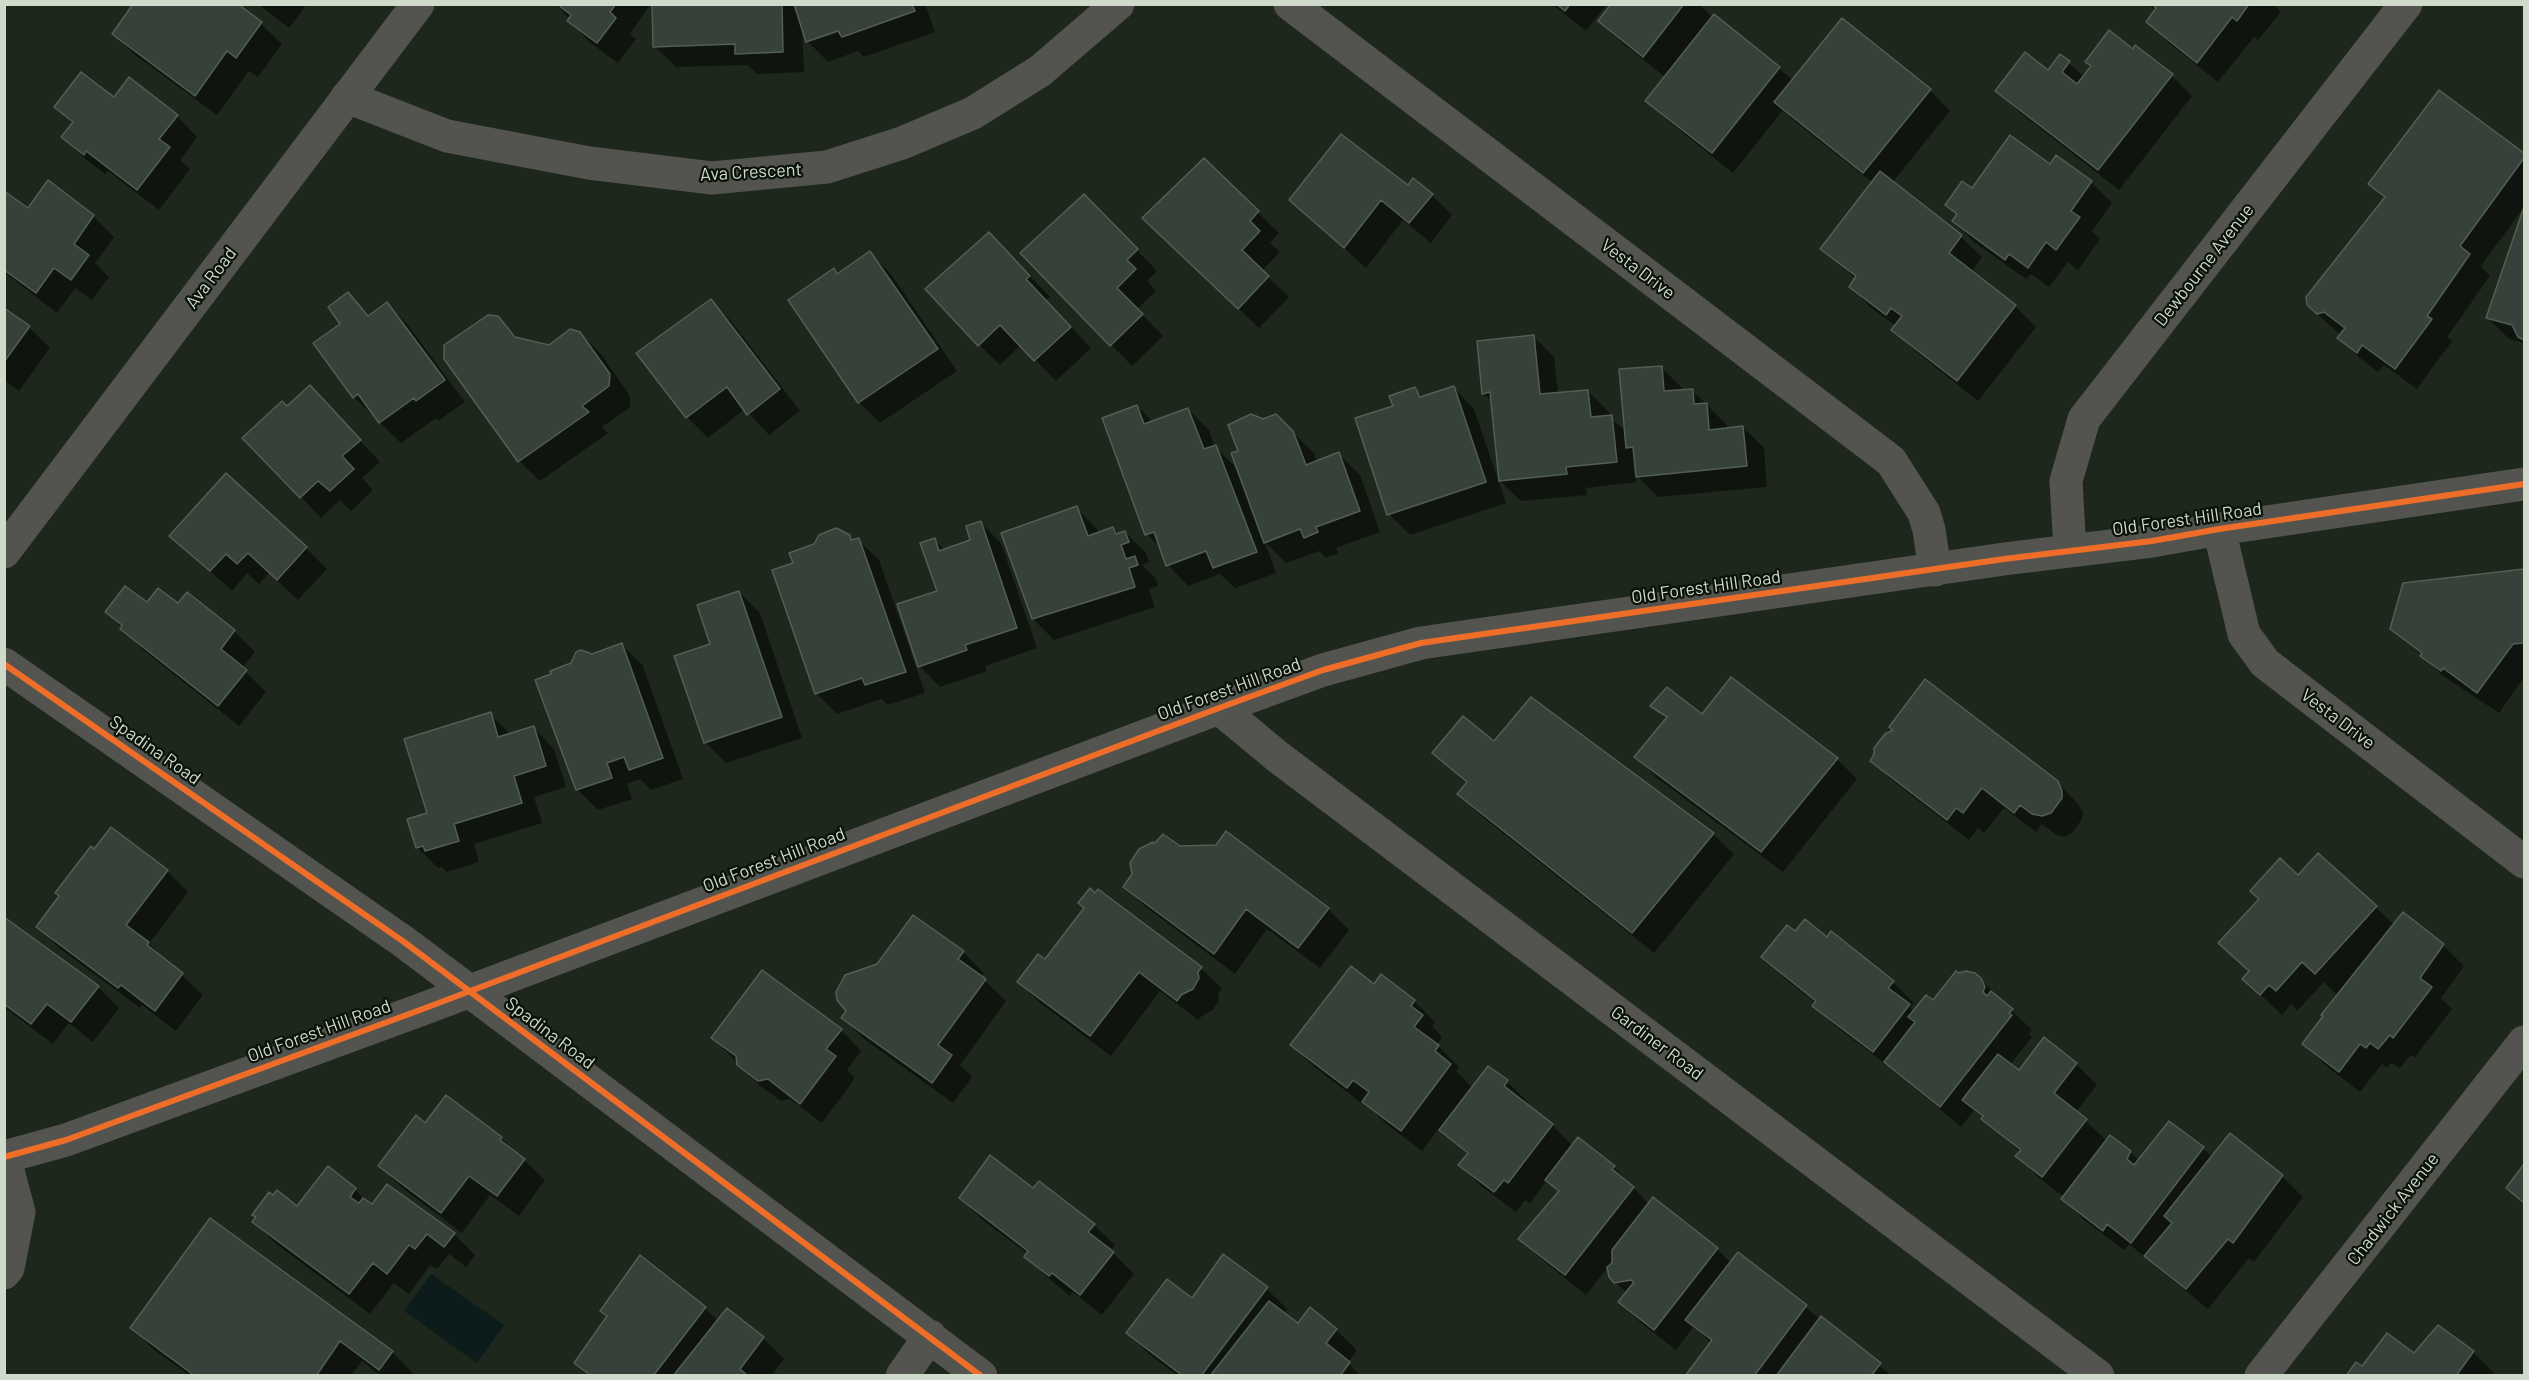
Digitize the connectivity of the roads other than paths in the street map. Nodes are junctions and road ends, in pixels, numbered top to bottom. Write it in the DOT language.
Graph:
graph roads {
  1 [pos="418,4"];
  2 [pos="1118,4"];
  3 [pos="1290,4"];
  4 [pos="2406,4"];
  5 [pos="347,97"];
  6 [pos="2524,484"];
  7 [pos="2219,529"];
  8 [pos="2070,551"];
  9 [pos="4,552"];
  10 [pos="1935,570"];
  11 [pos="4,664"];
  12 [pos="1219,708"];
  13 [pos="2524,862"];
  14 [pos="471,991"];
  15 [pos="2524,1042"];
  16 [pos="5,1157"];
  17 [pos="4,1273"];
  18 [pos="930,1336"];
  19 [pos="902,1376"];
  20 [pos="981,1376"];
  21 [pos="2098,1376"];
  22 [pos="2261,1376"];
  1 -- 5 [label="street, Ava Road"];
  2 -- 5 [label="street, Ava Crescent"];
  3 -- 10 [label="street, Vesta Drive"];
  4 -- 8 [label="street, Dewbourne Avenue"];
  5 -- 9 [label="street, Ava Road"];
  6 -- 7 [label="street, Old Forest Hill Road"];
  7 -- 8 [label="street, Old Forest Hill Road"];
  7 -- 13 [label="street, Vesta Drive"];
  8 -- 10 [label="street, Old Forest Hill Road"];
  10 -- 12 [label="street, Old Forest Hill Road"];
  11 -- 14 [label="street, Spadina Road"];
  12 -- 14 [label="street, Old Forest Hill Road"];
  12 -- 21 [label="street, Gardiner Road"];
  14 -- 16 [label="street, Old Forest Hill Road"];
  14 -- 18 [label="street, Spadina Road"];
  15 -- 22 [label="street, Chadwick Avenue"];
  16 -- 17 [label="street"];
  18 -- 19 [label="street"];
  18 -- 20 [label="street, Spadina Road"];
}
